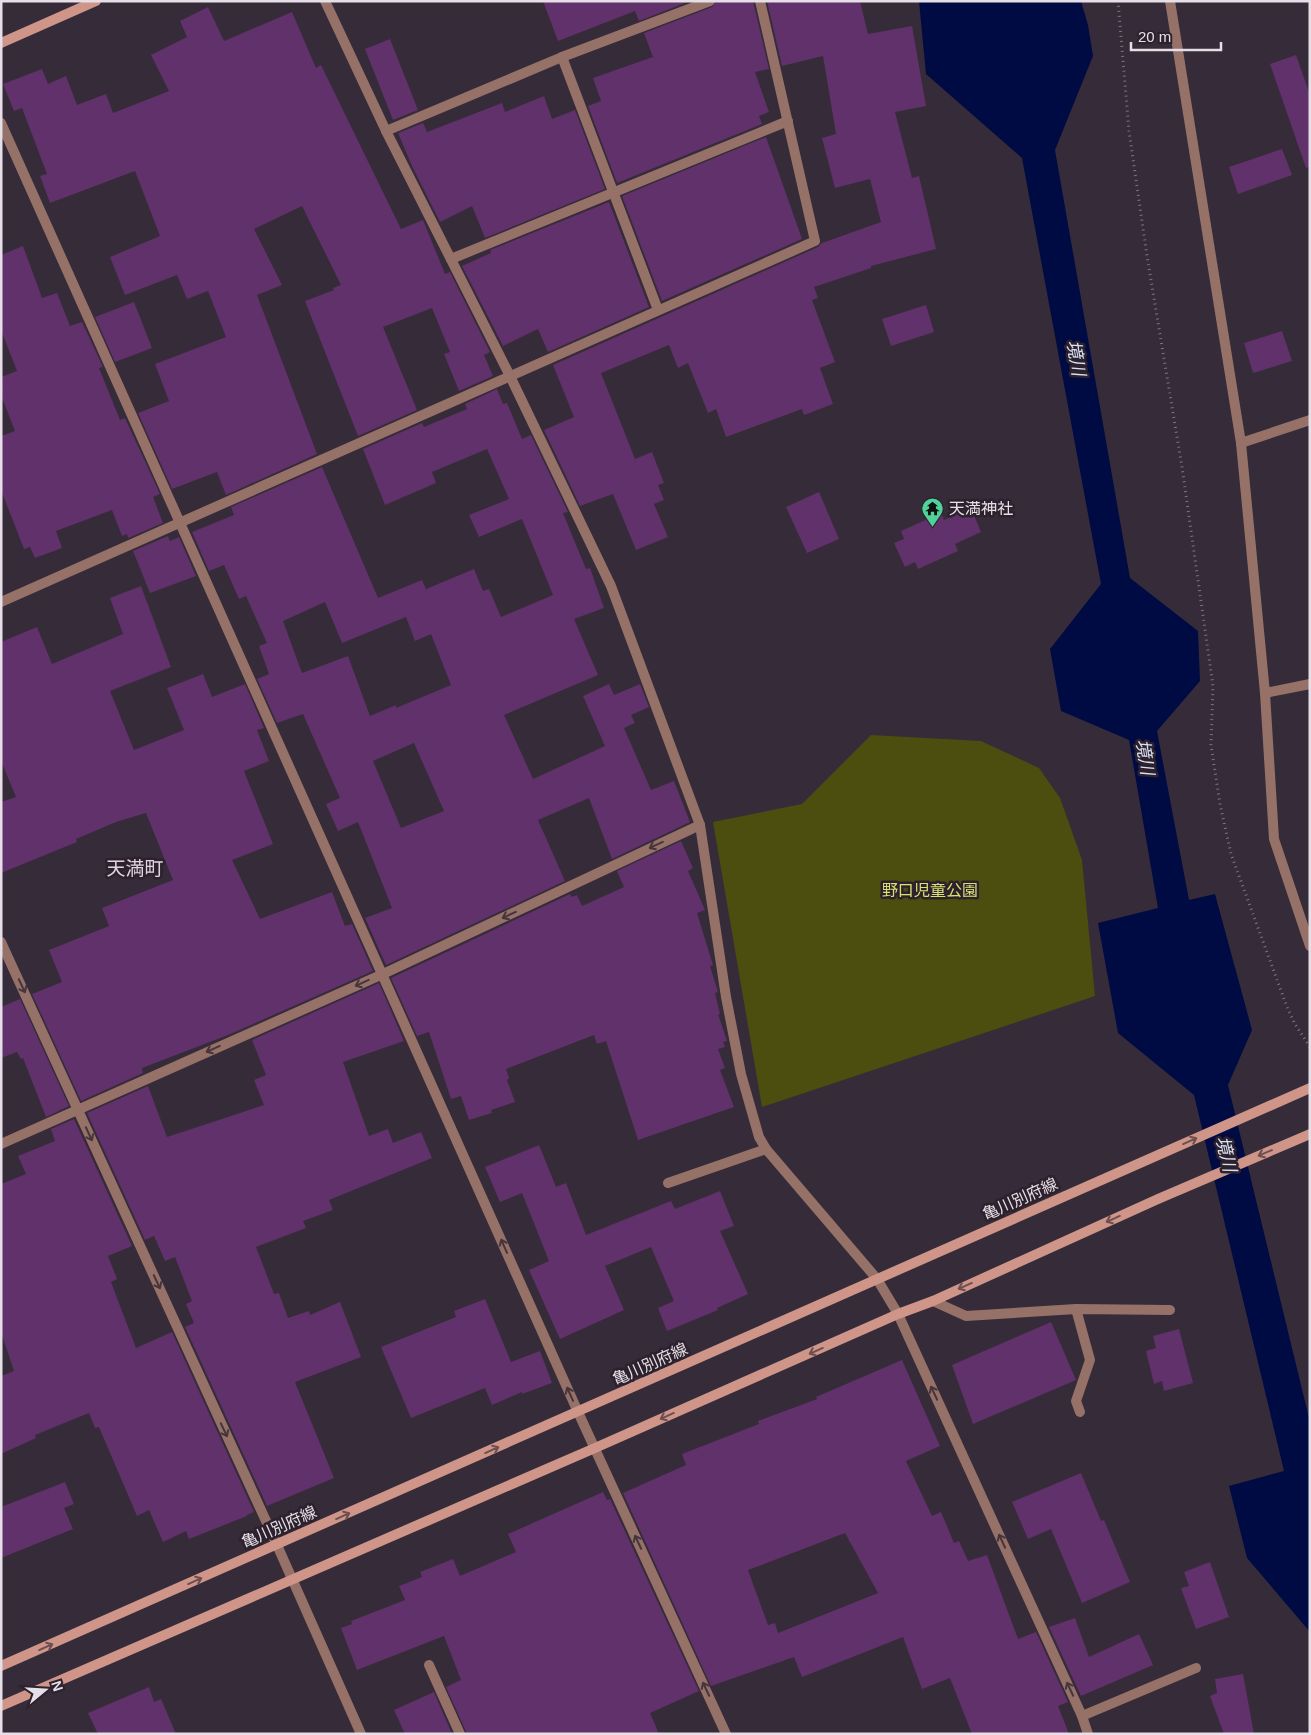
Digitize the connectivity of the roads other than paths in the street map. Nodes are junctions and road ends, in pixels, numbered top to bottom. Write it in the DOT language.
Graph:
graph roads {
  1 [pos="96,1"];
  2 [pos="325,1"];
  3 [pos="710,1"];
  4 [pos="760,1"];
  5 [pos="1170,1"];
  6 [pos="1,43"];
  7 [pos="562,57"];
  8 [pos="788,121"];
  9 [pos="1,123"];
  10 [pos="386,131"];
  11 [pos="613,193"];
  12 [pos="451,259"];
  13 [pos="658,310"];
  14 [pos="510,376"];
  15 [pos="1310,420"];
  16 [pos="1241,443"];
  17 [pos="180,522"];
  18 [pos="1,602"];
  19 [pos="1310,684"];
  20 [pos="1265,693"];
  21 [pos="700,825"];
  22 [pos="1,942"];
  23 [pos="1310,946"];
  24 [pos="383,974"];
  25 [pos="1310,1088"];
  26 [pos="78,1110"];
  27 [pos="1310,1134"];
  28 [pos="1,1144"];
  29 [pos="766,1149"];
  30 [pos="668,1183"];
  31 [pos="876,1279"];
  32 [pos="933,1300"];
  33 [pos="1076,1309"];
  34 [pos="1170,1310"];
  35 [pos="898,1314"];
  36 [pos="578,1412"];
  37 [pos="1080,1412"];
  38 [pos="595,1448"];
  39 [pos="277,1545"];
  40 [pos="293,1579"];
  41 [pos="429,1665"];
  42 [pos="1,1666"];
  43 [pos="1196,1668"];
  44 [pos="1,1706"];
  45 [pos="1082,1716"];
  46 [pos="361,1734"];
  47 [pos="460,1734"];
  48 [pos="726,1734"];
  49 [pos="1088,1734"];
  1 -- 6 [label="main road"];
  2 -- 10 [label="street"];
  3 -- 7 [label="street"];
  4 -- 8 [label="street"];
  5 -- 16 [label="street"];
  7 -- 10 [label="street"];
  7 -- 11 [label="street"];
  8 -- 11 [label="street"];
  8 -- 13 [label="street"];
  9 -- 17 [label="street"];
  10 -- 12 [label="street"];
  11 -- 12 [label="street"];
  11 -- 13 [label="street"];
  12 -- 14 [label="street"];
  13 -- 14 [label="street"];
  14 -- 17 [label="street"];
  14 -- 21 [label="street"];
  15 -- 16 [label="street"];
  16 -- 20 [label="street"];
  17 -- 18 [label="street"];
  17 -- 24 [label="street"];
  19 -- 20 [label="street"];
  20 -- 23 [label="street"];
  21 -- 24 [label="street, one-way"];
  21 -- 29 [label="street"];
  22 -- 26 [label="street, one-way"];
  24 -- 26 [label="street, one-way"];
  36 -- 24 [label="street, one-way"];
  31 -- 25 [label="main road, 亀川別府線, one-way"];
  26 -- 28 [label="street"];
  26 -- 39 [label="street, one-way"];
  27 -- 32 [label="main road, one-way"];
  29 -- 30 [label="street"];
  29 -- 31 [label="street"];
  31 -- 35 [label="street"];
  31 -- 36 [label="main road, 亀川別府線"];
  32 -- 33 [label="street"];
  32 -- 35 [label="main road"];
  33 -- 34 [label="street"];
  33 -- 37 [label="street"];
  35 -- 38 [label="main road, one-way"];
  45 -- 35 [label="street, one-way"];
  36 -- 38 [label="street"];
  39 -- 36 [label="main road, 亀川別府線, one-way"];
  38 -- 40 [label="main road"];
  48 -- 38 [label="street, one-way"];
  39 -- 40 [label="street"];
  42 -- 39 [label="main road, 亀川別府線, one-way"];
  40 -- 44 [label="main road"];
  40 -- 46 [label="street"];
  41 -- 47 [label="street"];
  43 -- 45 [label="street"];
  45 -- 49 [label="street"];
}
